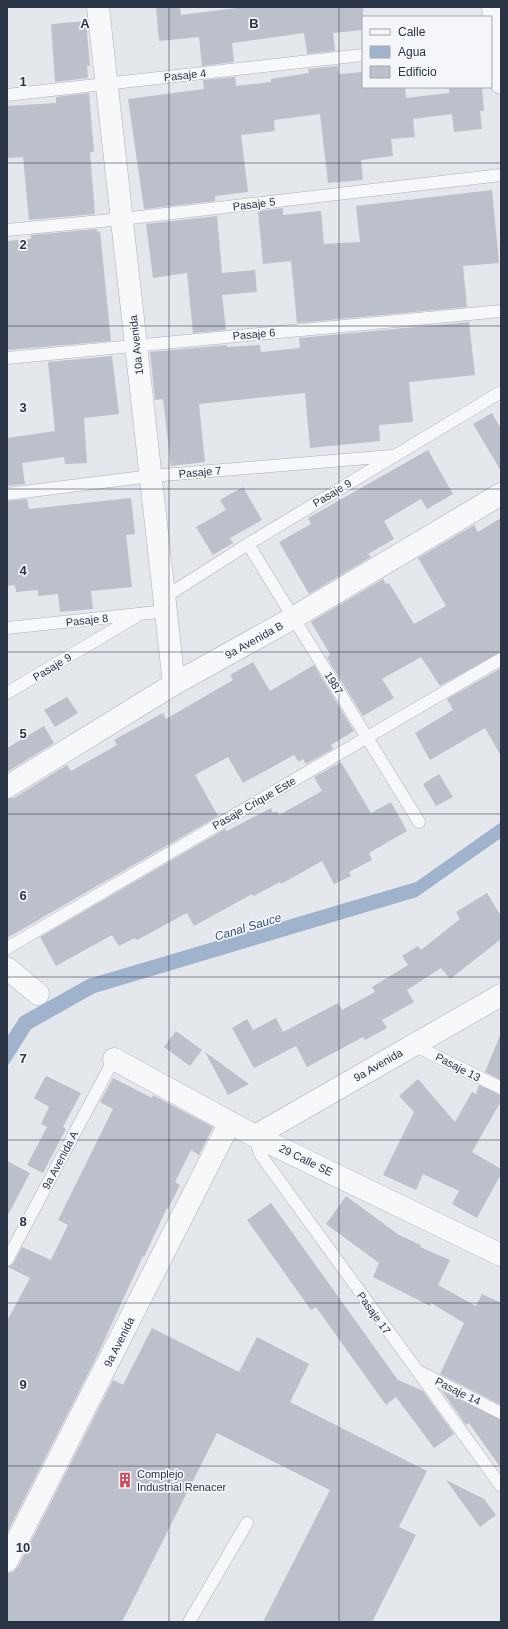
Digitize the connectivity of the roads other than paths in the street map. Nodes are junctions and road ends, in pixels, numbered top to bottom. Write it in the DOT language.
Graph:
graph roads {
  1 [pos="98,7"];
  2 [pos="493,7"];
  3 [pos="496,41"];
  4 [pos="362,55"];
  5 [pos="106,84"];
  6 [pos="501,84"];
  7 [pos="7,95"];
  8 [pos="501,175"];
  9 [pos="122,219"];
  10 [pos="7,230"];
  11 [pos="501,311"];
  12 [pos="136,345"];
  13 [pos="7,358"];
  14 [pos="501,392"];
  15 [pos="394,455"];
  16 [pos="151,476"];
  17 [pos="7,494"];
  18 [pos="501,494"];
  19 [pos="248,544"];
  20 [pos="165,604"];
  21 [pos="139,615"];
  22 [pos="293,618"];
  23 [pos="7,628"];
  24 [pos="501,659"];
  25 [pos="174,684"];
  26 [pos="7,694"];
  27 [pos="367,737"];
  28 [pos="7,787"];
  29 [pos="419,822"];
  30 [pos="7,948"];
  31 [pos="7,968"];
  32 [pos="38,994"];
  33 [pos="501,995"];
  34 [pos="414,1045"];
  35 [pos="114,1059"];
  36 [pos="501,1088"];
  37 [pos="230,1122"];
  38 [pos="255,1136"];
  39 [pos="501,1255"];
  40 [pos="7,1260"];
  41 [pos="415,1370"];
  42 [pos="501,1413"];
  43 [pos="501,1486"];
  44 [pos="247,1523"];
  45 [pos="7,1561"];
  46 [pos="189,1622"];
  1 -- 5 [label="street, 10a Avenida"];
  2 -- 3 [label="street"];
  3 -- 6 [label="street"];
  4 -- 5 [label="lane, Pasaje 4"];
  5 -- 7 [label="lane, Pasaje 4"];
  5 -- 9 [label="street, 10a Avenida"];
  8 -- 9 [label="lane, Pasaje 5"];
  9 -- 10 [label="lane, Pasaje 5"];
  9 -- 12 [label="street, 10a Avenida"];
  11 -- 12 [label="lane, Pasaje 6"];
  12 -- 13 [label="lane, Pasaje 6"];
  12 -- 16 [label="street, 10a Avenida"];
  14 -- 15 [label="lane, Pasaje 9"];
  15 -- 16 [label="lane, Pasaje 7"];
  15 -- 19 [label="lane, Pasaje 9"];
  16 -- 17 [label="lane, Pasaje 7"];
  16 -- 20 [label="street, 10a Avenida"];
  18 -- 22 [label="street, 9a Avenida B"];
  19 -- 20 [label="lane, Pasaje 9"];
  19 -- 22 [label="lane, 1987"];
  20 -- 21 [label="lane, Pasaje 8"];
  20 -- 25 [label="street, 10a Avenida"];
  21 -- 23 [label="lane, Pasaje 8"];
  21 -- 26 [label="lane, Pasaje 9"];
  22 -- 25 [label="street, 9a Avenida B"];
  22 -- 27 [label="lane, 1987"];
  24 -- 27 [label="lane, Pasaje Crique Este"];
  25 -- 28 [label="street, 9a Avenida B"];
  27 -- 29 [label="lane, 1987"];
  27 -- 30 [label="lane, Pasaje Crique Este"];
  31 -- 32 [label="street"];
  33 -- 34 [label="street, 9a Avenida"];
  34 -- 36 [label="lane, Pasaje 13"];
  34 -- 38 [label="street, 9a Avenida"];
  35 -- 37 [label="street, 29 Calle SE"];
  35 -- 40 [label="lane, 9a Avenida A"];
  37 -- 38 [label="street, 29 Calle SE"];
  37 -- 45 [label="street, 9a Avenida"];
  38 -- 39 [label="street, 29 Calle SE"];
  38 -- 41 [label="lane, Pasaje 17"];
  41 -- 42 [label="lane, Pasaje 14"];
  41 -- 43 [label="lane, Pasaje 17"];
  44 -- 46 [label="lane"];
}
